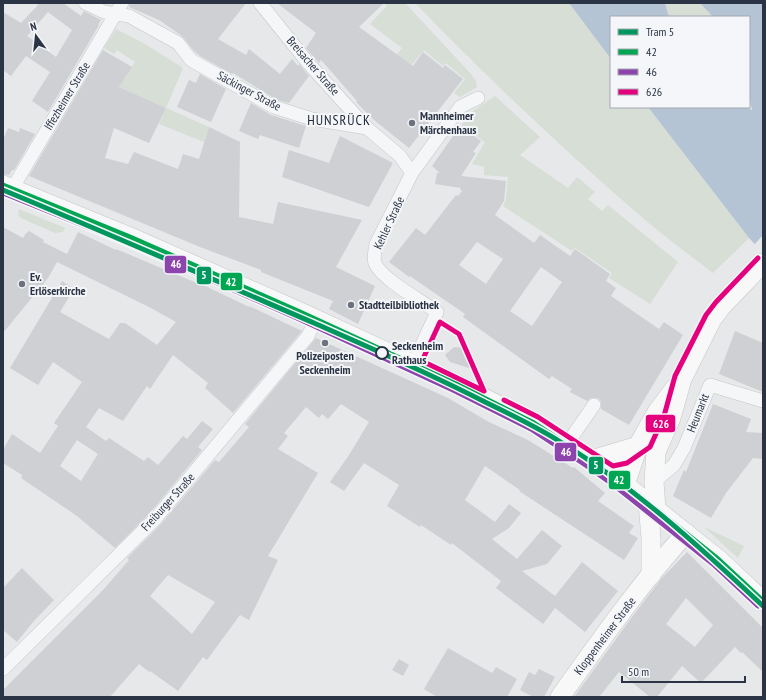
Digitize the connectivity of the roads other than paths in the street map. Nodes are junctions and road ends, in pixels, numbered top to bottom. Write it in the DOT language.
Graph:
graph roads {
  1 [pos="85,3"];
  2 [pos="260,3"];
  3 [pos="119,8"];
  4 [pos="478,98"];
  5 [pos="367,128"];
  6 [pos="412,173"];
  7 [pos="8,187"];
  8 [pos="763,263"];
  9 [pos="316,319"];
  10 [pos="413,364"];
  11 [pos="682,379"];
  12 [pos="763,401"];
  13 [pos="594,405"];
  14 [pos="567,444"];
  15 [pos="638,446"];
  16 [pos="684,448"];
  17 [pos="656,452"];
  18 [pos="591,460"];
  19 [pos="618,479"];
  20 [pos="654,482"];
  21 [pos="652,506"];
  22 [pos="686,533"];
  23 [pos="650,575"];
  24 [pos="763,601"];
  25 [pos="3,669"];
  26 [pos="560,697"];
  1 -- 3 [label="street, Säckinger Straße"];
  2 -- 5 [label="street, Breisacher Straße"];
  3 -- 5 [label="street, Säckinger Straße"];
  3 -- 7 [label="street, Iffezheimer Straße"];
  4 -- 6 [label="street, Kehler Straße"];
  5 -- 6 [label="street"];
  6 -- 10 [label="street, Kehler Straße"];
  7 -- 9 [label="main road"];
  8 -- 11 [label="main road"];
  9 -- 10 [label="main road"];
  9 -- 25 [label="street, Freiburger Straße"];
  10 -- 14 [label="main road"];
  11 -- 15 [label="main road"];
  11 -- 17 [label="main road"];
  12 -- 16 [label="street, Heumarkt"];
  13 -- 14 [label="street"];
  14 -- 18 [label="main road"];
  15 -- 17 [label="street, Heumarkt"];
  15 -- 18 [label="main road"];
  15 -- 19 [label="main road"];
  16 -- 17 [label="street, Heumarkt"];
  16 -- 20 [label="street, Heumarkt"];
  17 -- 20 [label="main road"];
  18 -- 19 [label="main road"];
  19 -- 21 [label="main road"];
  20 -- 21 [label="main road"];
  21 -- 22 [label="main road"];
  21 -- 23 [label="main road"];
  22 -- 23 [label="main road, Kloppenheimer Straße"];
  22 -- 24 [label="main road"];
  23 -- 26 [label="main road, Kloppenheimer Straße"];
}
